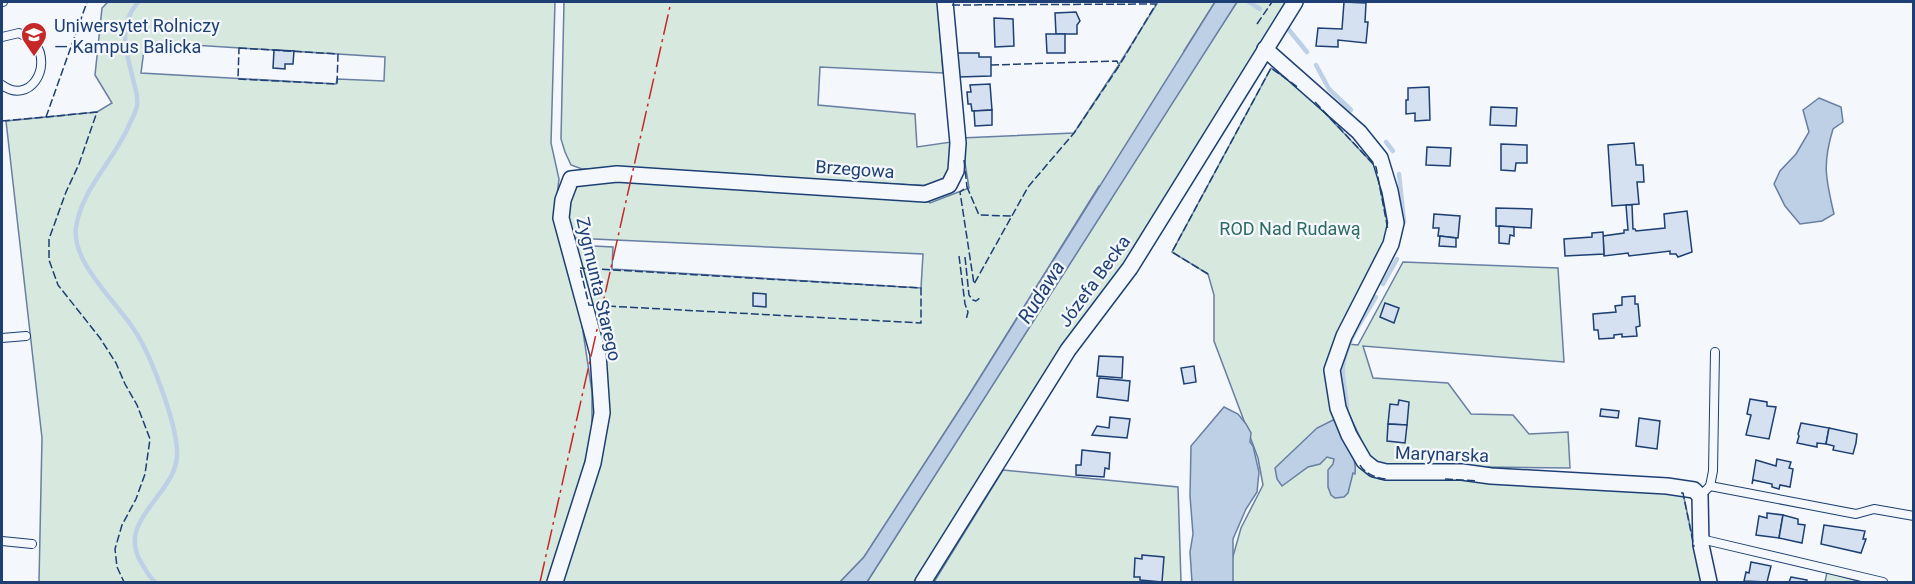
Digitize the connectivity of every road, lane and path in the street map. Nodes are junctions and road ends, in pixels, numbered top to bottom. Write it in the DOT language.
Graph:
graph roads {
  1 [pos="945,2"];
  2 [pos="1295,2"];
  3 [pos="2,37"];
  4 [pos="1265,49"];
  5 [pos="2,85"];
  6 [pos="571,179"];
  7 [pos="26,336"];
  8 [pos="2,338"];
  9 [pos="1714,352"];
  10 [pos="1705,491"];
  11 [pos="1914,516"];
  12 [pos="1701,539"];
  13 [pos="2,541"];
  14 [pos="32,544"];
  15 [pos="555,582"];
  16 [pos="923,582"];
  17 [pos="1709,582"];
  18 [pos="1883,582"];
  1 -- 6 [label="street, Brzegowa"];
  2 -- 4 [label="street, Józefa Becka"];
  3 -- 5 [label="lane"];
  4 -- 10 [label="street, Marynarska"];
  4 -- 16 [label="street, Józefa Becka"];
  6 -- 15 [label="street, Zygmunta Starego"];
  7 -- 8 [label="lane"];
  9 -- 10 [label="lane"];
  10 -- 11 [label="lane"];
  10 -- 12 [label="street"];
  12 -- 17 [label="street"];
  12 -- 18 [label="lane"];
  13 -- 14 [label="lane"];
}
